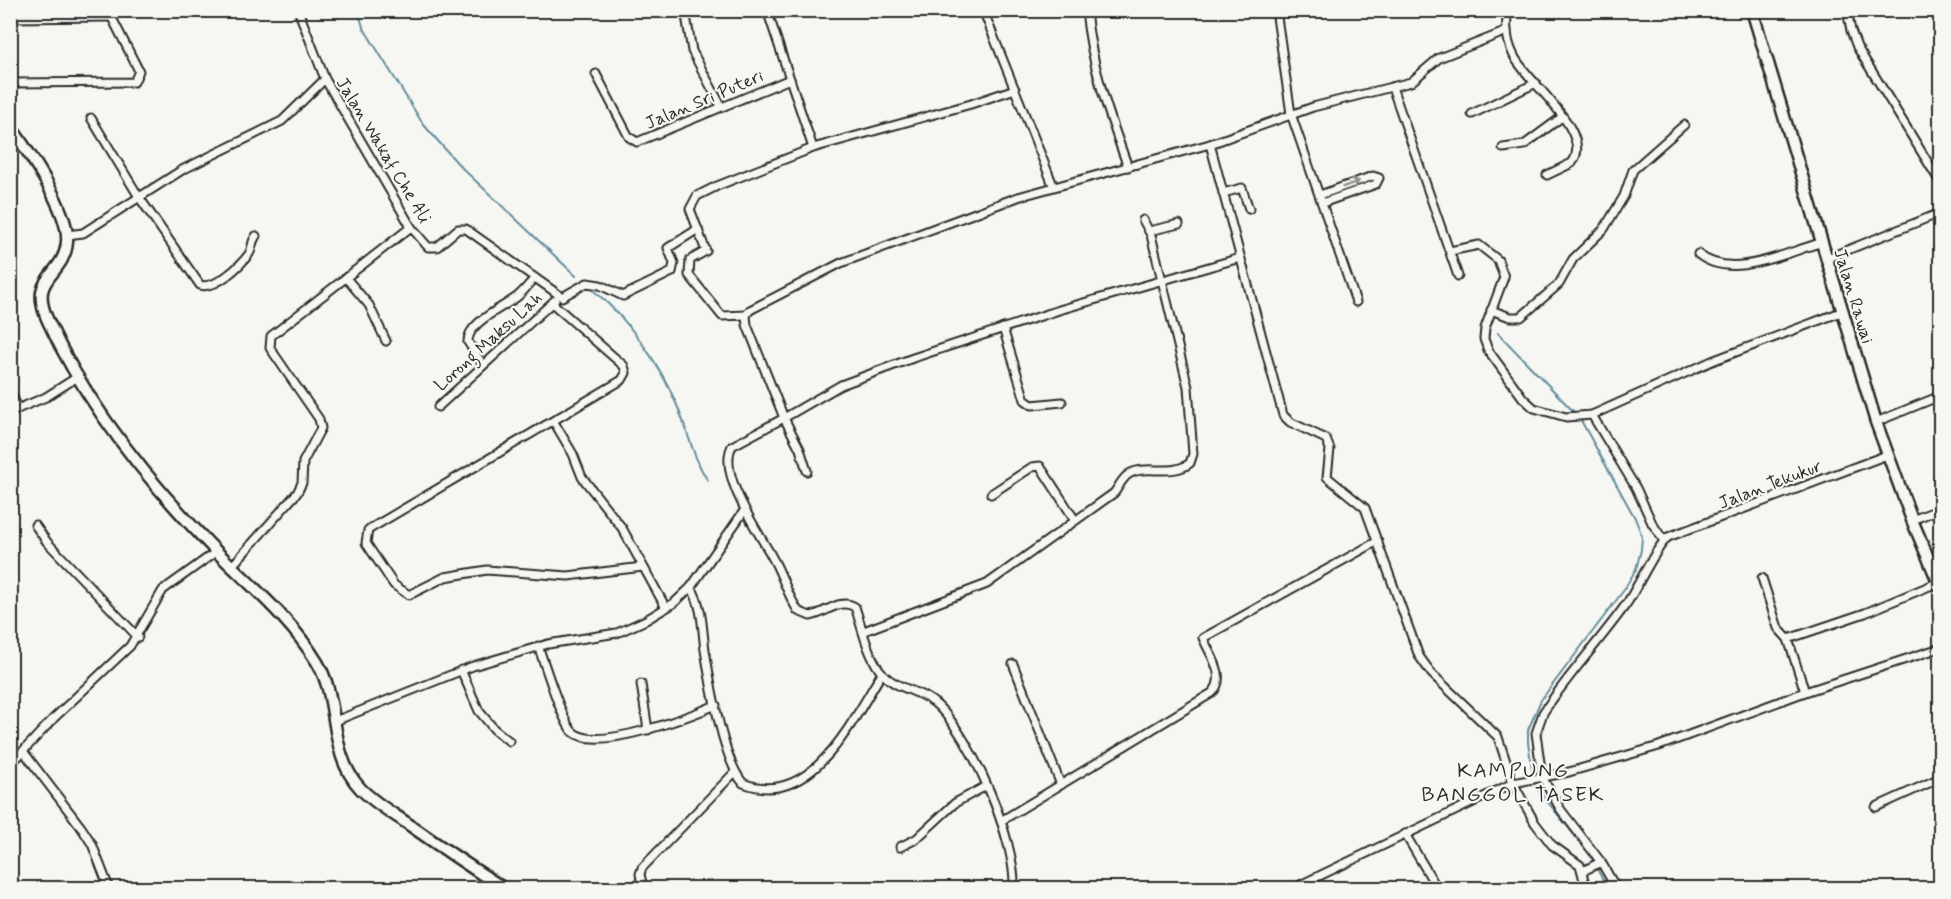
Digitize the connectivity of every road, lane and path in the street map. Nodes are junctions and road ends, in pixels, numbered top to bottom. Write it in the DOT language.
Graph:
graph roads {
  1 [pos="298,10"];
  2 [pos="685,10"];
  3 [pos="767,10"];
  4 [pos="983,10"];
  5 [pos="1086,10"];
  6 [pos="1276,10"];
  7 [pos="1508,10"];
  8 [pos="1752,10"];
  9 [pos="1847,10"];
  10 [pos="110,14"];
  11 [pos="10,18"];
  12 [pos="1507,31"];
  13 [pos="596,74"];
  14 [pos="325,79"];
  15 [pos="790,79"];
  16 [pos="10,83"];
  17 [pos="1536,83"];
  18 [pos="1392,87"];
  19 [pos="1015,89"];
  20 [pos="721,106"];
  21 [pos="1291,114"];
  22 [pos="1472,114"];
  23 [pos="1562,117"];
  24 [pos="91,118"];
  25 [pos="1683,125"];
  26 [pos="10,126"];
  27 [pos="1210,144"];
  28 [pos="813,148"];
  29 [pos="1503,148"];
  30 [pos="1128,166"];
  31 [pos="1546,175"];
  32 [pos="1941,182"];
  33 [pos="1053,185"];
  34 [pos="1223,193"];
  35 [pos="1320,195"];
  36 [pos="139,197"];
  37 [pos="1322,203"];
  38 [pos="1249,209"];
  39 [pos="1941,213"];
  40 [pos="1143,220"];
  41 [pos="1179,224"];
  42 [pos="411,227"];
  43 [pos="698,229"];
  44 [pos="1149,231"];
  45 [pos="68,236"];
  46 [pos="256,236"];
  47 [pos="1820,243"];
  48 [pos="1450,251"];
  49 [pos="1698,254"];
  50 [pos="1240,258"];
  51 [pos="1825,259"];
  52 [pos="1458,276"];
  53 [pos="346,278"];
  54 [pos="535,278"];
  55 [pos="1162,280"];
  56 [pos="560,297"];
  57 [pos="1356,302"];
  58 [pos="552,303"];
  59 [pos="1491,310"];
  60 [pos="1841,312"];
  61 [pos="746,315"];
  62 [pos="1003,328"];
  63 [pos="386,341"];
  64 [pos="483,365"];
  65 [pos="79,376"];
  66 [pos="10,390"];
  67 [pos="1941,396"];
  68 [pos="1062,402"];
  69 [pos="438,407"];
  70 [pos="14,410"];
  71 [pos="1592,415"];
  72 [pos="784,418"];
  73 [pos="554,422"];
  74 [pos="1876,422"];
  75 [pos="1887,455"];
  76 [pos="807,471"];
  77 [pos="991,494"];
  78 [pos="1941,509"];
  79 [pos="744,511"];
  80 [pos="1075,520"];
  81 [pos="1912,520"];
  82 [pos="35,525"];
  83 [pos="1664,541"];
  84 [pos="1378,542"];
  85 [pos="217,552"];
  86 [pos="232,566"];
  87 [pos="643,567"];
  88 [pos="1762,578"];
  89 [pos="1940,584"];
  90 [pos="691,587"];
  91 [pos="666,608"];
  92 [pos="864,631"];
  93 [pos="138,637"];
  94 [pos="1788,639"];
  95 [pos="538,646"];
  96 [pos="1941,648"];
  97 [pos="1013,664"];
  98 [pos="461,670"];
  99 [pos="882,673"];
  100 [pos="641,684"];
  101 [pos="1805,692"];
  102 [pos="716,705"];
  103 [pos="335,721"];
  104 [pos="648,730"];
  105 [pos="509,741"];
  106 [pos="23,751"];
  107 [pos="10,765"];
  108 [pos="734,773"];
  109 [pos="1540,777"];
  110 [pos="1941,778"];
  111 [pos="1515,783"];
  112 [pos="1061,785"];
  113 [pos="986,786"];
  114 [pos="1876,807"];
  115 [pos="1001,821"];
  116 [pos="1405,834"];
  117 [pos="900,847"];
  118 [pos="1600,862"];
  119 [pos="1585,869"];
  120 [pos="109,888"];
  121 [pos="503,888"];
  122 [pos="643,888"];
  123 [pos="1014,888"];
  124 [pos="1294,888"];
  125 [pos="1437,888"];
  126 [pos="1586,888"];
  127 [pos="1616,888"];
  1 -- 14 [label="street, Jalan Wakaf Che Ali"];
  2 -- 20 [label="street"];
  3 -- 15 [label="street"];
  4 -- 19 [label="street"];
  5 -- 30 [label="street"];
  6 -- 21 [label="street"];
  7 -- 12 [label="street"];
  8 -- 47 [label="street, Jalan Rawai"];
  9 -- 32 [label="street"];
  10 -- 11 [label="street"];
  10 -- 16 [label="street"];
  12 -- 17 [label="street"];
  12 -- 18 [label="street"];
  13 -- 20 [label="street, Jalan Sri Puteri"];
  14 -- 36 [label="street"];
  14 -- 42 [label="street, Jalan Wakaf Che Ali"];
  15 -- 20 [label="street, Jalan Sri Puteri"];
  15 -- 28 [label="street"];
  17 -- 22 [label="street"];
  17 -- 23 [label="street"];
  18 -- 21 [label="street"];
  18 -- 48 [label="street"];
  19 -- 28 [label="street"];
  19 -- 33 [label="street"];
  21 -- 27 [label="street"];
  21 -- 35 [label="street"];
  23 -- 29 [label="street"];
  23 -- 31 [label="street"];
  24 -- 36 [label="street"];
  25 -- 59 [label="street"];
  26 -- 45 [label="street"];
  27 -- 30 [label="street"];
  27 -- 34 [label="street"];
  28 -- 43 [label="street"];
  30 -- 33 [label="street"];
  33 -- 61 [label="street"];
  34 -- 38 [label="street"];
  34 -- 50 [label="street"];
  35 -- 37 [label="street"];
  35 -- 37 [label="street, one-way"];
  36 -- 45 [label="street"];
  36 -- 46 [label="street"];
  37 -- 57 [label="street"];
  39 -- 51 [label="street"];
  40 -- 44 [label="street"];
  41 -- 44 [label="street"];
  42 -- 53 [label="street"];
  42 -- 54 [label="street, Jalan Wakaf Che Ali"];
  43 -- 56 [label="street"];
  43 -- 61 [label="street"];
  44 -- 55 [label="street"];
  45 -- 65 [label="street"];
  47 -- 49 [label="street"];
  47 -- 51 [label="street, Jalan Rawai"];
  48 -- 52 [label="street"];
  48 -- 59 [label="street"];
  50 -- 55 [label="street"];
  50 -- 84 [label="street"];
  51 -- 60 [label="street, Jalan Rawai"];
  53 -- 63 [label="street"];
  53 -- 86 [label="street"];
  54 -- 56 [label="street, Jalan Wakaf Che Ali"];
  54 -- 64 [label="street"];
  55 -- 62 [label="street"];
  55 -- 80 [label="street"];
  56 -- 58 [label="street, Lorong Maksu Lah"];
  58 -- 64 [label="street, Lorong Maksu Lah"];
  58 -- 73 [label="street"];
  59 -- 71 [label="street"];
  60 -- 71 [label="street"];
  60 -- 74 [label="street, Jalan Rawai"];
  61 -- 72 [label="street"];
  62 -- 68 [label="street"];
  62 -- 72 [label="street"];
  64 -- 69 [label="street, Lorong Maksu Lah"];
  65 -- 70 [label="street"];
  65 -- 85 [label="street"];
  66 -- 70 [label="street"];
  67 -- 74 [label="street"];
  71 -- 83 [label="street"];
  72 -- 76 [label="street"];
  72 -- 79 [label="street"];
  73 -- 87 [label="street"];
  73 -- 87 [label="street"];
  74 -- 75 [label="street, Jalan Rawai"];
  75 -- 81 [label="street, Jalan Rawai"];
  75 -- 83 [label="street, Jalan Tekukur"];
  77 -- 80 [label="street"];
  78 -- 81 [label="street"];
  79 -- 90 [label="street"];
  79 -- 92 [label="street"];
  80 -- 92 [label="street"];
  81 -- 89 [label="street, Jalan Rawai"];
  82 -- 93 [label="street"];
  83 -- 109 [label="street"];
  84 -- 111 [label="street"];
  84 -- 112 [label="street"];
  85 -- 86 [label="street"];
  85 -- 93 [label="street"];
  86 -- 103 [label="street"];
  87 -- 91 [label="street"];
  88 -- 94 [label="street"];
  89 -- 94 [label="street"];
  90 -- 91 [label="street"];
  90 -- 102 [label="street"];
  91 -- 95 [label="street"];
  92 -- 99 [label="street"];
  93 -- 106 [label="street"];
  94 -- 101 [label="street"];
  95 -- 98 [label="street"];
  95 -- 104 [label="street"];
  96 -- 101 [label="street"];
  97 -- 112 [label="street"];
  98 -- 103 [label="street"];
  98 -- 105 [label="street"];
  99 -- 108 [label="street"];
  99 -- 113 [label="street"];
  100 -- 104 [label="street"];
  101 -- 109 [label="street"];
  102 -- 104 [label="street"];
  102 -- 108 [label="street"];
  103 -- 121 [label="street"];
  106 -- 107 [label="street"];
  106 -- 120 [label="street"];
  108 -- 122 [label="street"];
  109 -- 111 [label="street"];
  109 -- 118 [label="street"];
  110 -- 114 [label="street"];
  111 -- 116 [label="street"];
  111 -- 119 [label="street"];
  112 -- 115 [label="street"];
  113 -- 115 [label="street"];
  113 -- 117 [label="street"];
  115 -- 123 [label="street"];
  116 -- 124 [label="street"];
  116 -- 125 [label="street"];
  118 -- 119 [label="street"];
  118 -- 127 [label="street"];
  119 -- 126 [label="street"];
}
